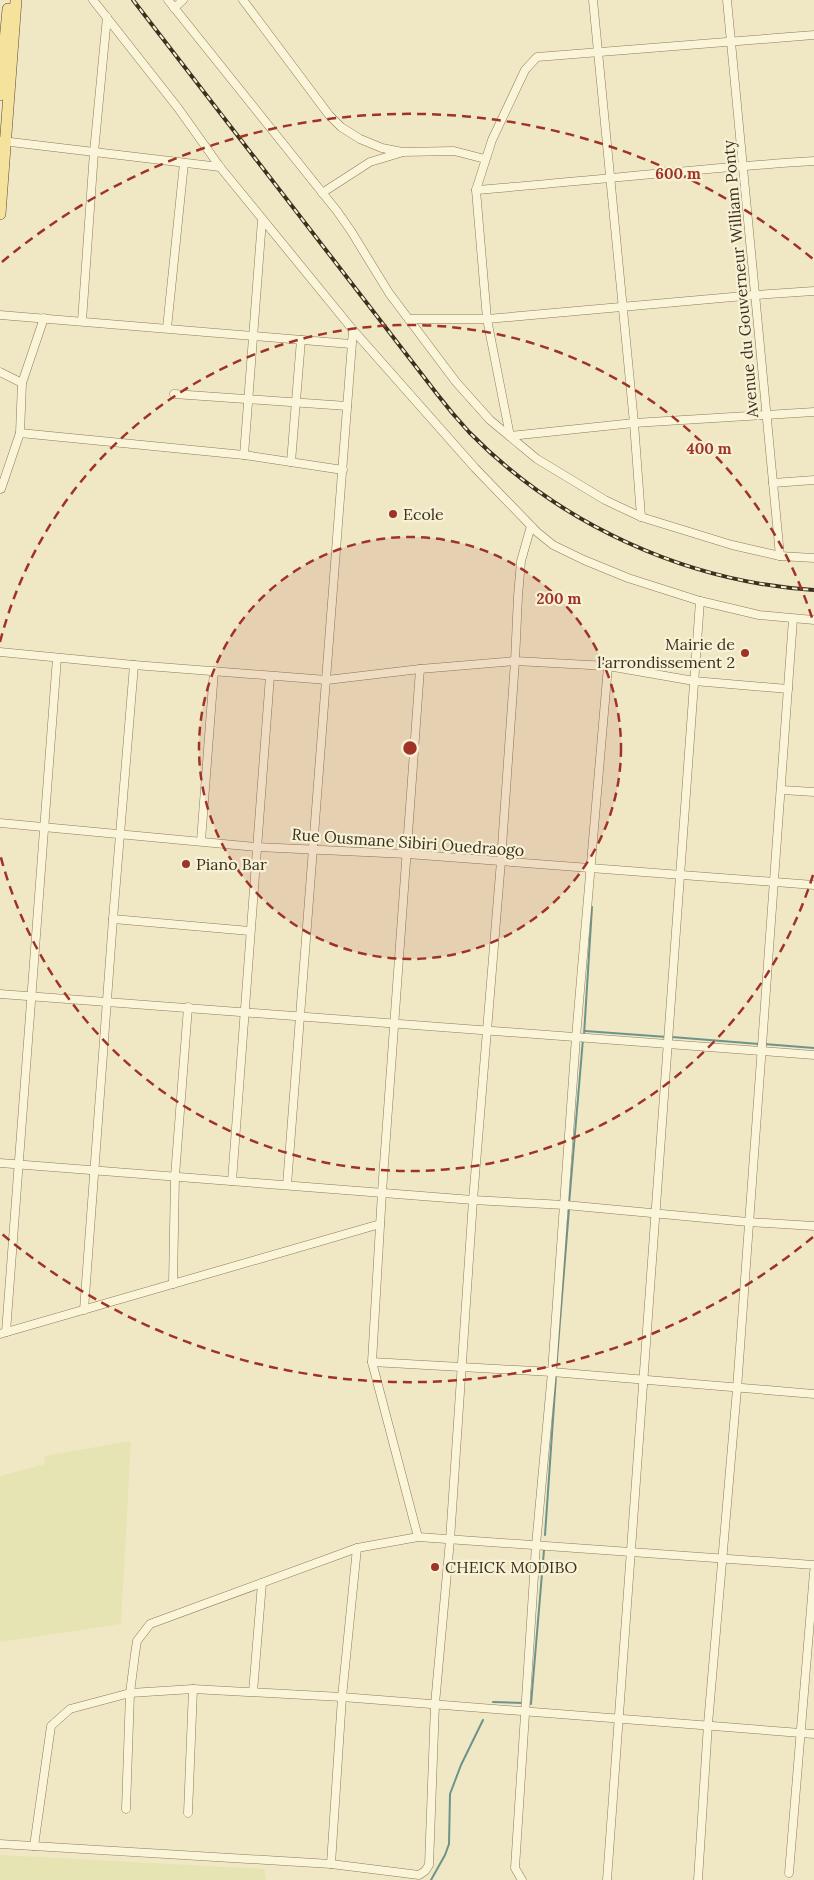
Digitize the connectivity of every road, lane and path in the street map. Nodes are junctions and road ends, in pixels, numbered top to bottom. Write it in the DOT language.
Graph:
graph roads {
  1 [pos="8,0"];
  2 [pos="16,0"];
  3 [pos="93,0"];
  4 [pos="168,0"];
  5 [pos="183,0"];
  6 [pos="243,0"];
  7 [pos="593,0"];
  8 [pos="727,0"];
  9 [pos="174,8"];
  10 [pos="107,17"];
  11 [pos="814,35"];
  12 [pos="731,42"];
  13 [pos="598,52"];
  14 [pos="0,96"];
  15 [pos="3,141"];
  16 [pos="94,152"];
  17 [pos="402,152"];
  18 [pos="485,159"];
  19 [pos="814,161"];
  20 [pos="184,163"];
  21 [pos="743,165"];
  22 [pos="220,167"];
  23 [pos="611,179"];
  24 [pos="476,190"];
  25 [pos="322,193"];
  26 [pos="0,214"];
  27 [pos="262,220"];
  28 [pos="814,291"];
  29 [pos="755,295"];
  30 [pos="623,306"];
  31 [pos="0,314"];
  32 [pos="44,318"];
  33 [pos="409,319"];
  34 [pos="487,319"];
  35 [pos="82,321"];
  36 [pos="167,328"];
  37 [pos="353,330"];
  38 [pos="254,336"];
  39 [pos="302,340"];
  40 [pos="352,344"];
  41 [pos="0,372"];
  42 [pos="22,383"];
  43 [pos="174,394"];
  44 [pos="249,399"];
  45 [pos="297,402"];
  46 [pos="347,406"];
  47 [pos="814,412"];
  48 [pos="767,415"];
  49 [pos="634,424"];
  50 [pos="20,433"];
  51 [pos="510,436"];
  52 [pos="244,455"];
  53 [pos="292,462"];
  54 [pos="343,470"];
  55 [pos="814,480"];
  56 [pos="773,483"];
  57 [pos="0,489"];
  58 [pos="641,517"];
  59 [pos="531,526"];
  60 [pos="780,556"];
  61 [pos="814,558"];
  62 [pos="700,601"];
  63 [pos="793,619"];
  64 [pos="814,620"];
  65 [pos="0,652"];
  66 [pos="57,658"];
  67 [pos="515,661"];
  68 [pos="134,665"];
  69 [pos="608,666"];
  70 [pos="420,669"];
  71 [pos="214,671"];
  72 [pos="270,676"];
  73 [pos="327,680"];
  74 [pos="694,681"];
  75 [pos="788,689"];
  76 [pos="782,790"];
  77 [pos="814,792"];
  78 [pos="0,823"];
  79 [pos="44,827"];
  80 [pos="120,834"];
  81 [pos="201,841"];
  82 [pos="257,847"];
  83 [pos="313,849"];
  84 [pos="407,854"];
  85 [pos="501,861"];
  86 [pos="591,868"];
  87 [pos="680,874"];
  88 [pos="773,882"];
  89 [pos="814,885"];
  90 [pos="113,919"];
  91 [pos="250,931"];
  92 [pos="0,994"];
  93 [pos="32,996"];
  94 [pos="107,1002"];
  95 [pos="188,1007"];
  96 [pos="245,1012"];
  97 [pos="301,1016"];
  98 [pos="394,1022"];
  99 [pos="488,1030"];
  100 [pos="576,1037"];
  101 [pos="668,1044"];
  102 [pos="760,1050"];
  103 [pos="814,1054"];
  104 [pos="0,1164"];
  105 [pos="19,1165"];
  106 [pos="94,1170"];
  107 [pos="175,1176"];
  108 [pos="232,1181"];
  109 [pos="287,1185"];
  110 [pos="382,1192"];
  111 [pos="473,1200"];
  112 [pos="565,1205"];
  113 [pos="656,1214"];
  114 [pos="748,1222"];
  115 [pos="380,1224"];
  116 [pos="814,1226"];
  117 [pos="172,1284"];
  118 [pos="84,1310"];
  119 [pos="3,1333"];
  120 [pos="372,1362"];
  121 [pos="461,1366"];
  122 [pos="552,1372"];
  123 [pos="643,1381"];
  124 [pos="737,1389"];
  125 [pos="814,1394"];
  126 [pos="418,1538"];
  127 [pos="450,1540"];
  128 [pos="536,1545"];
  129 [pos="357,1548"];
  130 [pos="631,1552"];
  131 [pos="722,1558"];
  132 [pos="814,1565"];
  133 [pos="814,1572"];
  134 [pos="262,1583"];
  135 [pos="193,1689"];
  136 [pos="253,1692"];
  137 [pos="130,1693"];
  138 [pos="342,1696"];
  139 [pos="435,1704"];
  140 [pos="526,1711"];
  141 [pos="620,1719"];
  142 [pos="708,1724"];
  143 [pos="801,1732"];
  144 [pos="814,1734"];
  145 [pos="126,1809"];
  146 [pos="188,1813"];
  147 [pos="0,1844"];
  148 [pos="34,1846"];
  149 [pos="331,1864"];
  150 [pos="789,1873"];
  151 [pos="522,1880"];
  152 [pos="607,1880"];
  153 [pos="698,1880"];
  1 -- 14 [label="main road"];
  2 -- 15 [label="main road"];
  3 -- 10 [label="street"];
  4 -- 9 [label="street"];
  5 -- 9 [label="street"];
  6 -- 17 [label="street"];
  7 -- 13 [label="street"];
  8 -- 12 [label="street, Avenue du Gouverneur William Ponty"];
  9 -- 25 [label="street"];
  10 -- 16 [label="street"];
  10 -- 22 [label="street"];
  11 -- 12 [label="street"];
  12 -- 13 [label="street"];
  12 -- 21 [label="street, Avenue du Gouverneur William Ponty"];
  13 -- 18 [label="street"];
  13 -- 23 [label="street"];
  15 -- 16 [label="street"];
  15 -- 26 [label="main road"];
  16 -- 20 [label="street"];
  16 -- 35 [label="street"];
  17 -- 18 [label="street"];
  17 -- 25 [label="street"];
  18 -- 24 [label="street"];
  19 -- 21 [label="street"];
  20 -- 22 [label="street"];
  20 -- 36 [label="street"];
  21 -- 23 [label="street"];
  21 -- 29 [label="street, Avenue du Gouverneur William Ponty"];
  22 -- 27 [label="street"];
  23 -- 24 [label="street"];
  23 -- 30 [label="street"];
  24 -- 34 [label="street"];
  25 -- 33 [label="street"];
  27 -- 37 [label="street"];
  27 -- 38 [label="street"];
  28 -- 29 [label="street"];
  29 -- 30 [label="street"];
  29 -- 48 [label="street, Avenue du Gouverneur William Ponty"];
  30 -- 34 [label="street"];
  30 -- 49 [label="street"];
  31 -- 32 [label="street"];
  32 -- 35 [label="street"];
  32 -- 42 [label="street"];
  33 -- 34 [label="street"];
  33 -- 51 [label="street"];
  34 -- 51 [label="street"];
  35 -- 36 [label="street"];
  36 -- 38 [label="street"];
  37 -- 40 [label="street"];
  37 -- 59 [label="street"];
  38 -- 39 [label="street"];
  38 -- 44 [label="street"];
  39 -- 40 [label="street"];
  39 -- 45 [label="street"];
  40 -- 46 [label="street"];
  41 -- 42 [label="street"];
  42 -- 50 [label="street"];
  43 -- 44 [label="street"];
  44 -- 45 [label="street"];
  44 -- 52 [label="street"];
  45 -- 46 [label="street"];
  45 -- 53 [label="street"];
  46 -- 54 [label="street"];
  47 -- 48 [label="street"];
  48 -- 49 [label="street"];
  48 -- 56 [label="street, Avenue du Gouverneur William Ponty"];
  49 -- 51 [label="street"];
  49 -- 58 [label="street"];
  50 -- 52 [label="street"];
  50 -- 57 [label="street"];
  51 -- 58 [label="street"];
  52 -- 53 [label="street"];
  53 -- 54 [label="street"];
  54 -- 73 [label="street"];
  55 -- 56 [label="street"];
  56 -- 60 [label="street, Avenue du Gouverneur William Ponty"];
  58 -- 60 [label="street"];
  59 -- 62 [label="street"];
  59 -- 67 [label="street"];
  60 -- 61 [label="street"];
  62 -- 63 [label="street"];
  62 -- 74 [label="street"];
  63 -- 64 [label="street"];
  63 -- 75 [label="street"];
  65 -- 66 [label="street"];
  66 -- 68 [label="street"];
  66 -- 79 [label="street"];
  67 -- 69 [label="street"];
  67 -- 70 [label="street"];
  67 -- 85 [label="street"];
  68 -- 71 [label="street"];
  68 -- 80 [label="street"];
  69 -- 74 [label="street"];
  69 -- 86 [label="street"];
  70 -- 73 [label="street"];
  70 -- 84 [label="street"];
  71 -- 72 [label="street"];
  71 -- 81 [label="street"];
  72 -- 73 [label="street"];
  72 -- 82 [label="street"];
  73 -- 83 [label="street"];
  74 -- 75 [label="street"];
  74 -- 87 [label="street"];
  75 -- 76 [label="street"];
  76 -- 77 [label="street"];
  76 -- 88 [label="street"];
  78 -- 79 [label="street, Rue Ousmane Sibiri Ouedraogo"];
  79 -- 80 [label="street, Rue Ousmane Sibiri Ouedraogo"];
  79 -- 93 [label="street"];
  80 -- 81 [label="street, Rue Ousmane Sibiri Ouedraogo"];
  80 -- 90 [label="street"];
  81 -- 82 [label="street, Rue Ousmane Sibiri Ouedraogo"];
  82 -- 83 [label="street, Rue Ousmane Sibiri Ouedraogo"];
  82 -- 91 [label="street"];
  83 -- 84 [label="street, Rue Ousmane Sibiri Ouedraogo"];
  83 -- 97 [label="street"];
  84 -- 85 [label="street, Rue Ousmane Sibiri Ouedraogo"];
  84 -- 98 [label="street"];
  85 -- 86 [label="street, Rue Ousmane Sibiri Ouedraogo"];
  85 -- 99 [label="street"];
  86 -- 87 [label="street, Rue Ousmane Sibiri Ouedraogo"];
  86 -- 100 [label="street"];
  87 -- 88 [label="street, Rue Ousmane Sibiri Ouedraogo"];
  87 -- 101 [label="street"];
  88 -- 89 [label="street, Rue Ousmane Sibiri Ouedraogo"];
  88 -- 102 [label="street"];
  90 -- 91 [label="street"];
  90 -- 94 [label="street"];
  91 -- 96 [label="street"];
  92 -- 93 [label="street"];
  93 -- 94 [label="street"];
  93 -- 105 [label="street"];
  94 -- 95 [label="street"];
  94 -- 106 [label="street"];
  95 -- 96 [label="street"];
  95 -- 107 [label="street"];
  96 -- 97 [label="street"];
  96 -- 108 [label="street"];
  97 -- 98 [label="street"];
  97 -- 109 [label="street"];
  98 -- 99 [label="street"];
  98 -- 110 [label="street"];
  99 -- 100 [label="street"];
  99 -- 111 [label="street"];
  100 -- 101 [label="street"];
  100 -- 112 [label="street"];
  101 -- 102 [label="street"];
  101 -- 113 [label="street"];
  102 -- 103 [label="street"];
  102 -- 114 [label="street"];
  104 -- 105 [label="street"];
  105 -- 106 [label="street"];
  105 -- 119 [label="street"];
  106 -- 107 [label="street"];
  106 -- 118 [label="street"];
  107 -- 108 [label="street"];
  107 -- 117 [label="street"];
  108 -- 109 [label="street"];
  109 -- 110 [label="street"];
  110 -- 111 [label="street"];
  110 -- 115 [label="street"];
  111 -- 112 [label="street"];
  111 -- 121 [label="street"];
  112 -- 113 [label="street"];
  112 -- 122 [label="street"];
  113 -- 114 [label="street"];
  113 -- 123 [label="street"];
  114 -- 116 [label="street"];
  114 -- 124 [label="street"];
  115 -- 117 [label="street"];
  115 -- 120 [label="street"];
  117 -- 118 [label="street"];
  118 -- 119 [label="street"];
  120 -- 121 [label="street"];
  120 -- 126 [label="street"];
  121 -- 122 [label="street"];
  121 -- 127 [label="street"];
  122 -- 123 [label="street"];
  122 -- 128 [label="street"];
  123 -- 124 [label="street"];
  123 -- 130 [label="street"];
  124 -- 125 [label="street"];
  124 -- 131 [label="street"];
  126 -- 127 [label="street"];
  126 -- 129 [label="street"];
  127 -- 128 [label="street"];
  127 -- 139 [label="street"];
  128 -- 130 [label="street"];
  128 -- 140 [label="street"];
  129 -- 134 [label="street"];
  129 -- 138 [label="street"];
  130 -- 131 [label="street"];
  130 -- 141 [label="street"];
  131 -- 132 [label="street"];
  131 -- 142 [label="street"];
  133 -- 143 [label="street"];
  134 -- 136 [label="street"];
  134 -- 137 [label="street"];
  135 -- 136 [label="street"];
  135 -- 137 [label="street"];
  135 -- 146 [label="street"];
  136 -- 138 [label="street"];
  137 -- 145 [label="street"];
  137 -- 148 [label="street"];
  138 -- 139 [label="street"];
  138 -- 149 [label="street"];
  139 -- 140 [label="street"];
  139 -- 149 [label="street"];
  140 -- 141 [label="street"];
  140 -- 151 [label="street"];
  141 -- 142 [label="street"];
  141 -- 152 [label="street"];
  142 -- 143 [label="street"];
  142 -- 153 [label="street"];
  143 -- 144 [label="street"];
  143 -- 150 [label="street"];
  147 -- 148 [label="street"];
  148 -- 149 [label="street"];
}
